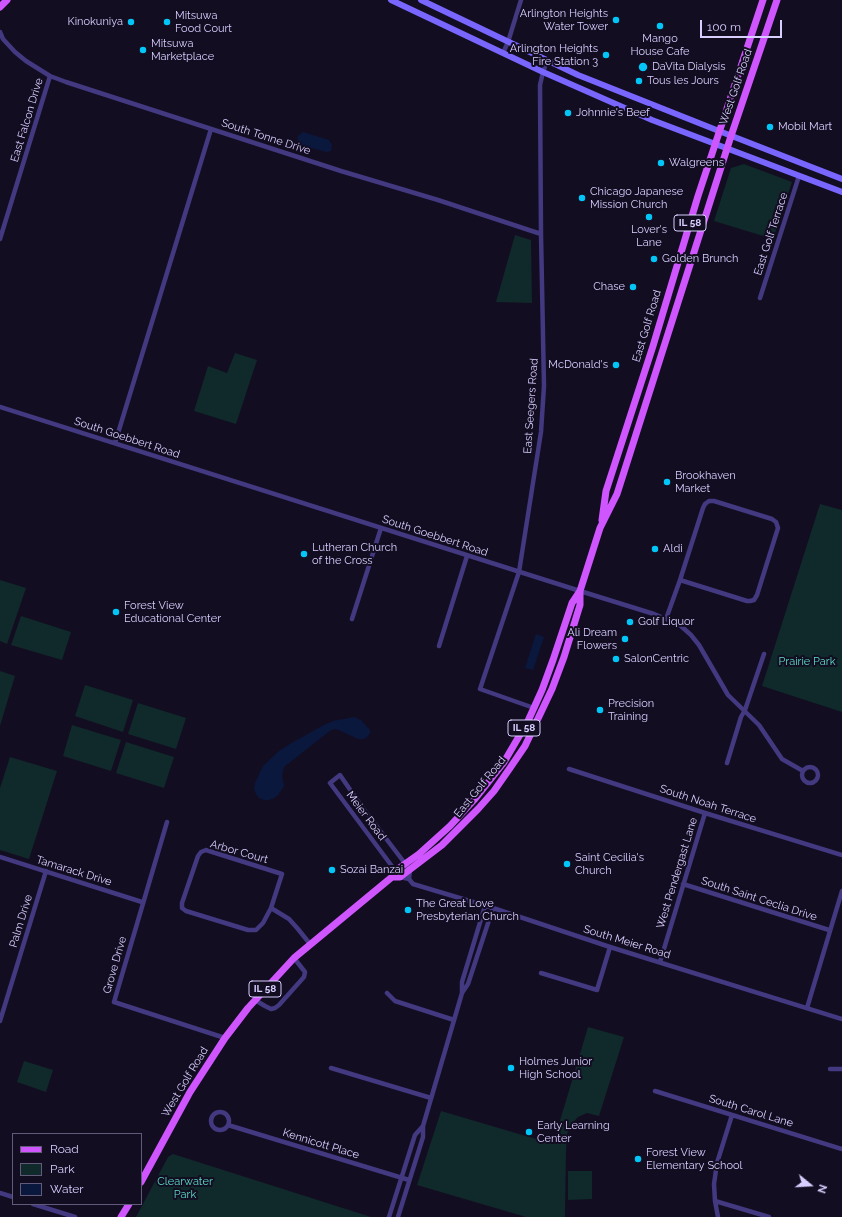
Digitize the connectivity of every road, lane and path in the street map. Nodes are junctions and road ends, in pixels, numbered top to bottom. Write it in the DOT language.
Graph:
graph roads {
  1 [pos="7,0"];
  2 [pos="391,0"];
  3 [pos="421,0"];
  4 [pos="521,0"];
  5 [pos="763,0"];
  6 [pos="778,0"];
  7 [pos="0,7"];
  8 [pos="0,32"];
  9 [pos="508,42"];
  10 [pos="503,53"];
  11 [pos="547,60"];
  12 [pos="542,72"];
  13 [pos="50,76"];
  14 [pos="211,129"];
  15 [pos="719,131"];
  16 [pos="731,136"];
  17 [pos="715,144"];
  18 [pos="727,149"];
  19 [pos="799,176"];
  20 [pos="842,179"];
  21 [pos="842,192"];
  22 [pos="541,234"];
  23 [pos="0,239"];
  24 [pos="760,298"];
  25 [pos="0,407"];
  26 [pos="115,443"];
  27 [pos="381,528"];
  28 [pos="600,528"];
  29 [pos="467,556"];
  30 [pos="519,572"];
  31 [pos="680,580"];
  32 [pos="580,592"];
  33 [pos="352,619"];
  34 [pos="666,619"];
  35 [pos="439,646"];
  36 [pos="764,654"];
  37 [pos="534,708"];
  38 [pos="745,710"];
  39 [pos="727,763"];
  40 [pos="569,769"];
  41 [pos="803,771"];
  42 [pos="704,813"];
  43 [pos="167,822"];
  44 [pos="842,855"];
  45 [pos="0,857"];
  46 [pos="405,864"];
  47 [pos="410,870"];
  48 [pos="46,871"];
  49 [pos="396,875"];
  50 [pos="409,879"];
  51 [pos="684,884"];
  52 [pos="842,891"];
  53 [pos="371,894"];
  54 [pos="142,902"];
  55 [pos="484,906"];
  56 [pos="271,908"];
  57 [pos="493,908"];
  58 [pos="830,930"];
  59 [pos="310,944"];
  60 [pos="610,947"];
  61 [pos="294,958"];
  62 [pos="660,962"];
  63 [pos="541,973"];
  64 [pos="462,993"];
  65 [pos="387,994"];
  66 [pos="255,1000"];
  67 [pos="807,1008"];
  68 [pos="842,1019"];
  69 [pos="454,1020"];
  70 [pos="0,1021"];
  71 [pos="225,1038"];
  72 [pos="331,1068"];
  73 [pos="830,1069"];
  74 [pos="842,1069"];
  75 [pos="655,1091"];
  76 [pos="431,1098"];
  77 [pos="732,1115"];
  78 [pos="228,1124"];
  79 [pos="423,1126"];
  80 [pos="842,1149"];
  81 [pos="401,1178"];
  82 [pos="142,1180"];
  83 [pos="409,1180"];
  84 [pos="0,1193"];
  85 [pos="12,1197"];
  86 [pos="715,1201"];
  87 [pos="36,1205"];
  88 [pos="127,1205"];
  89 [pos="75,1217"];
  90 [pos="121,1217"];
  91 [pos="389,1217"];
  92 [pos="398,1217"];
  93 [pos="718,1217"];
  94 [pos="769,1217"];
  1 -- 7 [label="main road"];
  2 -- 10 [label="main road"];
  3 -- 9 [label="main road"];
  4 -- 9 [label="street"];
  5 -- 15 [label="main road, West Golf Road / IL 58"];
  6 -- 16 [label="main road, West Golf Road / IL 58"];
  8 -- 13 [label="street, South Tonne Drive"];
  9 -- 10 [label="street"];
  9 -- 11 [label="main road"];
  10 -- 12 [label="main road"];
  11 -- 12 [label="street, East Seegers Road"];
  11 -- 15 [label="main road"];
  12 -- 17 [label="main road"];
  12 -- 22 [label="street, East Seegers Road"];
  13 -- 14 [label="street, South Tonne Drive"];
  13 -- 23 [label="street, East Falcon Drive"];
  14 -- 22 [label="street, South Tonne Drive"];
  14 -- 26 [label="street"];
  15 -- 16 [label="main road"];
  15 -- 17 [label="main road, East Golf Road / IL 58"];
  16 -- 18 [label="main road, East Golf Road / IL 58"];
  16 -- 20 [label="main road"];
  17 -- 18 [label="main road"];
  17 -- 28 [label="main road, East Golf Road / IL 58"];
  18 -- 19 [label="main road"];
  18 -- 28 [label="main road, East Golf Road / IL 58"];
  19 -- 21 [label="main road"];
  19 -- 24 [label="street, East Golf Terrace"];
  22 -- 30 [label="street, East Seegers Road"];
  25 -- 26 [label="street, South Goebbert Road"];
  26 -- 27 [label="street, South Goebbert Road"];
  27 -- 29 [label="street, South Goebbert Road"];
  27 -- 33 [label="street"];
  28 -- 32 [label="main road, East Golf Road / IL 58"];
  29 -- 30 [label="street, South Goebbert Road"];
  29 -- 35 [label="street"];
  30 -- 32 [label="street, South Goebbert Road"];
  30 -- 37 [label="street, East Seegers Road"];
  31 -- 31 [label="street"];
  31 -- 34 [label="street"];
  32 -- 34 [label="street, South Goebbert Road"];
  32 -- 37 [label="main road, East Golf Road / IL 58"];
  32 -- 47 [label="main road, East Golf Road / IL 58"];
  34 -- 38 [label="street, South Goebbert Road"];
  36 -- 38 [label="street"];
  37 -- 46 [label="main road, East Golf Road / IL 58"];
  38 -- 39 [label="street"];
  38 -- 41 [label="street, South Goebbert Road"];
  40 -- 42 [label="street, South Noah Terrace"];
  42 -- 44 [label="street, South Noah Terrace"];
  42 -- 51 [label="street, West Pendergast Lane"];
  43 -- 54 [label="street, Grove Drive"];
  45 -- 48 [label="street, Tamarack Drive"];
  46 -- 47 [label="street"];
  46 -- 49 [label="main road, East Golf Road / IL 58"];
  46 -- 49 [label="street, Meier Road"];
  47 -- 49 [label="main road, East Golf Road / IL 58"];
  47 -- 50 [label="street"];
  48 -- 54 [label="street, Tamarack Drive"];
  48 -- 70 [label="street, Palm Drive"];
  49 -- 50 [label="street, South Meier Road"];
  49 -- 53 [label="main road, East Golf Road / IL 58"];
  50 -- 55 [label="street, South Meier Road"];
  51 -- 58 [label="street, South Saint Ceclia Drive"];
  51 -- 62 [label="street, West Pendergast Lane"];
  52 -- 58 [label="street"];
  53 -- 59 [label="main road, West Golf Road / IL 58"];
  54 -- 71 [label="street, Grove Drive"];
  55 -- 57 [label="street, South Meier Road"];
  55 -- 64 [label="street"];
  56 -- 56 [label="street, Arbor Court"];
  56 -- 59 [label="street"];
  57 -- 60 [label="street, South Meier Road"];
  57 -- 64 [label="street"];
  58 -- 67 [label="street"];
  59 -- 61 [label="main road, West Golf Road / IL 58"];
  60 -- 62 [label="street, South Meier Road"];
  60 -- 63 [label="street"];
  61 -- 66 [label="main road, West Golf Road / IL 58"];
  61 -- 66 [label="street"];
  62 -- 67 [label="street, South Meier Road"];
  64 -- 69 [label="street"];
  65 -- 69 [label="street"];
  66 -- 71 [label="main road, West Golf Road / IL 58"];
  67 -- 68 [label="street, South Meier Road"];
  69 -- 76 [label="street"];
  71 -- 82 [label="main road, West Golf Road / IL 58"];
  72 -- 76 [label="street"];
  73 -- 74 [label="street"];
  75 -- 77 [label="street, South Carol Lane"];
  76 -- 79 [label="street"];
  77 -- 80 [label="street, South Carol Lane"];
  77 -- 86 [label="street"];
  78 -- 78 [label="street, Kennicott Place"];
  78 -- 81 [label="street, Kennicott Place"];
  79 -- 81 [label="street"];
  79 -- 83 [label="street"];
  81 -- 83 [label="street, Kennicott Place"];
  81 -- 91 [label="street"];
  83 -- 92 [label="street"];
  84 -- 85 [label="street"];
  86 -- 93 [label="street"];
  86 -- 94 [label="street"];
  87 -- 89 [label="street"];
  88 -- 90 [label="main road"];
}
